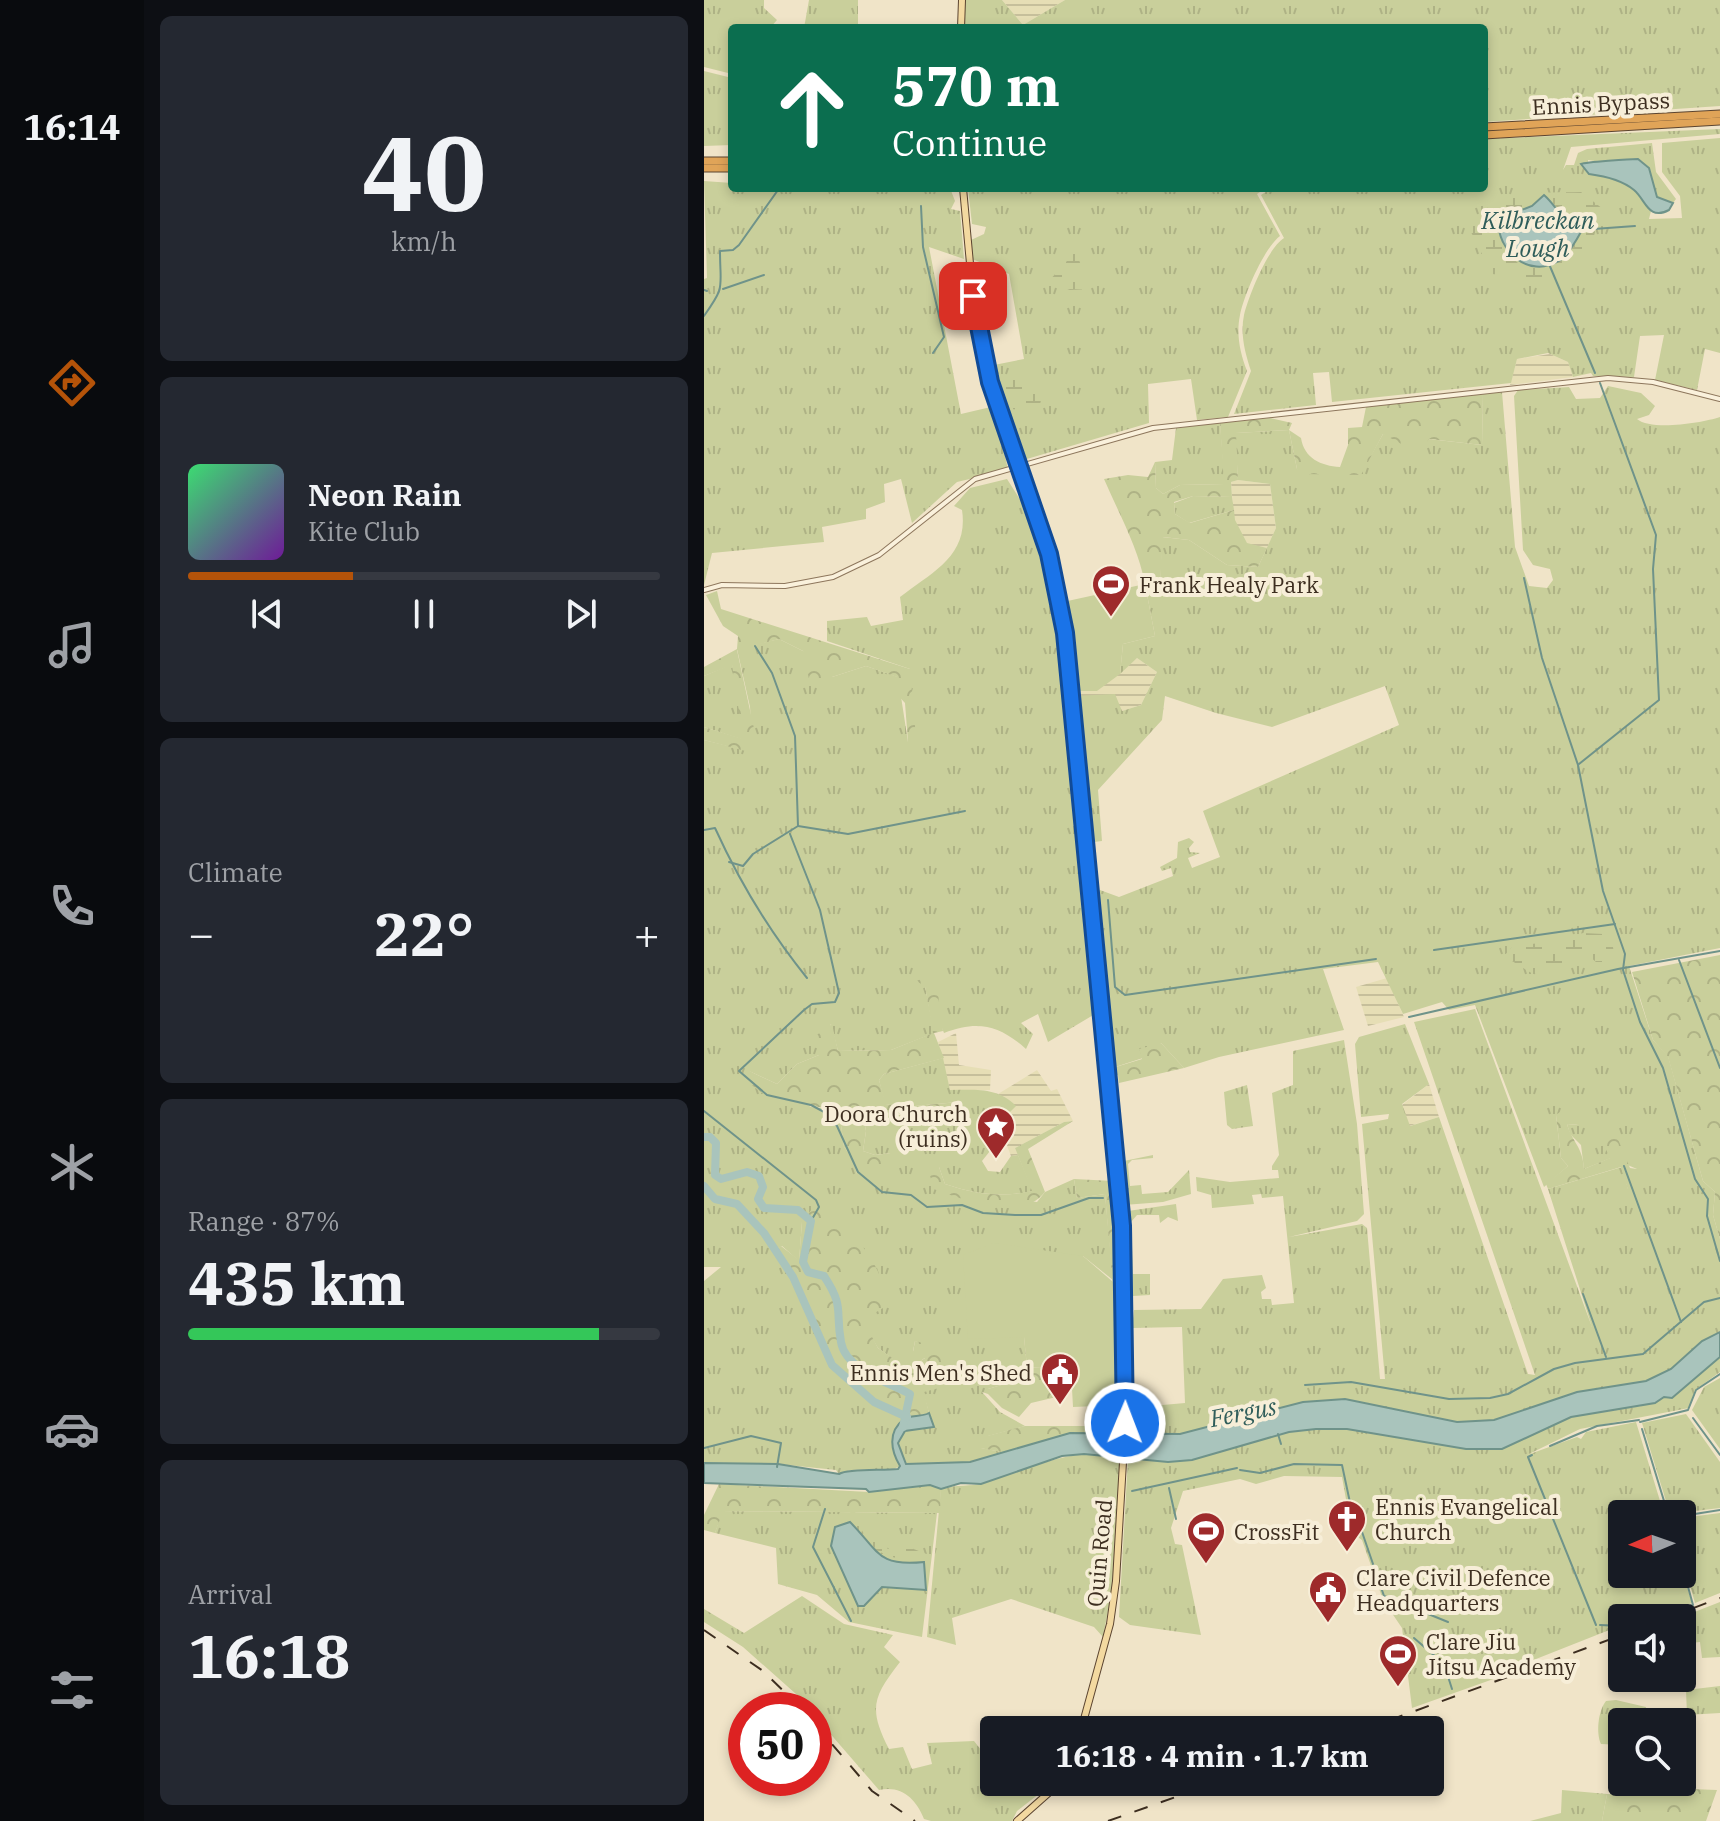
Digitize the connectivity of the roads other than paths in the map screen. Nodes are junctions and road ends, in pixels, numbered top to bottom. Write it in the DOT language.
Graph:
graph roads {
  1 [pos="962,0"];
  2 [pos="961,24"];
  3 [pos="1720,112"];
  4 [pos="1720,123"];
  5 [pos="1488,127"];
  6 [pos="1488,135"];
  7 [pos="704,161"];
  8 [pos="728,161"];
  9 [pos="704,168"];
  10 [pos="728,168"];
  11 [pos="963,192"];
  12 [pos="1720,399"];
  13 [pos="1019,467"];
  14 [pos="704,590"];
  15 [pos="1085,1716"];
  16 [pos="1045,1796"];
  17 [pos="1017,1821"];
  1 -- 2 [label="main road"];
  3 -- 5 [label="highway, Ennis Bypass"];
  4 -- 6 [label="highway, Ennis Bypass"];
  7 -- 8 [label="highway"];
  9 -- 10 [label="highway"];
  11 -- 13 [label="main road, Quin Road"];
  12 -- 13 [label="street"];
  13 -- 14 [label="street"];
  13 -- 15 [label="main road, Quin Road"];
  16 -- 17 [label="main road"];
}
